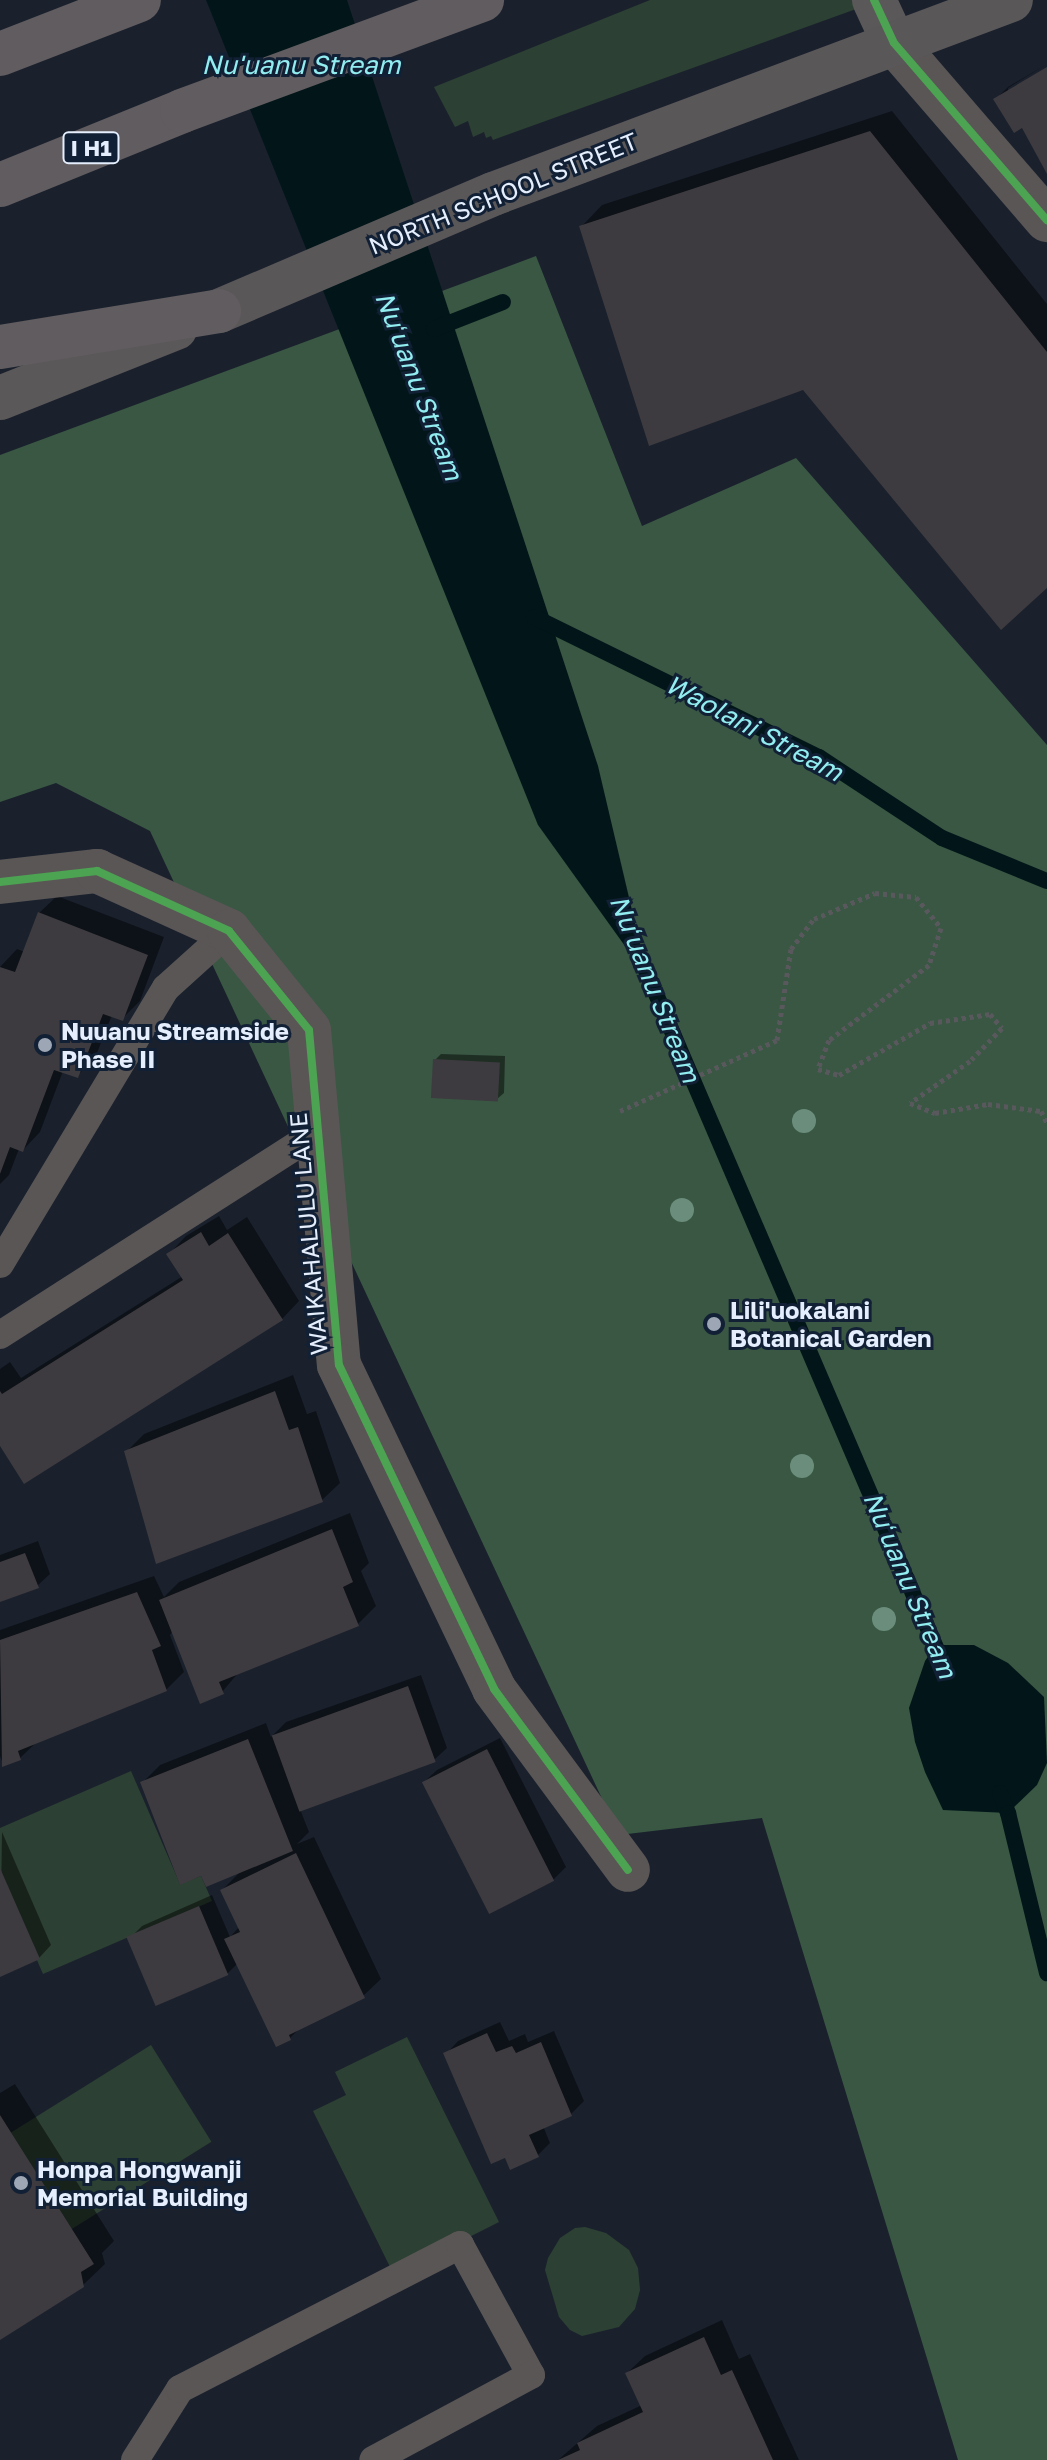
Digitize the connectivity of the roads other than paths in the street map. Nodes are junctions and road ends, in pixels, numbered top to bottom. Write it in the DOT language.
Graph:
graph roads {
  1 [pos="874,0"];
  2 [pos="1011,0"];
  3 [pos="470,5"];
  4 [pos="122,7"];
  5 [pos="894,43"];
  6 [pos="0,54"];
  7 [pos="0,185"];
  8 [pos="1047,220"];
  9 [pos="232,305"];
  10 [pos="0,347"];
  11 [pos="0,398"];
  12 [pos="0,882"];
  13 [pos="229,931"];
  14 [pos="320,1130"];
  15 [pos="0,1264"];
  16 [pos="0,1335"];
  17 [pos="628,1870"];
  18 [pos="135,2460"];
  19 [pos="373,2460"];
  1 -- 5 [label="main road"];
  2 -- 5 [label="main road, NORTH SCHOOL STREET"];
  3 -- 7 [label="highway, I H1"];
  4 -- 6 [label="highway"];
  5 -- 8 [label="street"];
  5 -- 9 [label="main road, NORTH SCHOOL STREET"];
  9 -- 10 [label="highway"];
  9 -- 11 [label="main road, NORTH SCHOOL STREET"];
  12 -- 13 [label="street, WAIKAHALULU LANE"];
  13 -- 14 [label="street, WAIKAHALULU LANE"];
  13 -- 15 [label="lane"];
  14 -- 16 [label="lane"];
  14 -- 17 [label="street, WAIKAHALULU LANE"];
  18 -- 19 [label="lane"];
}
